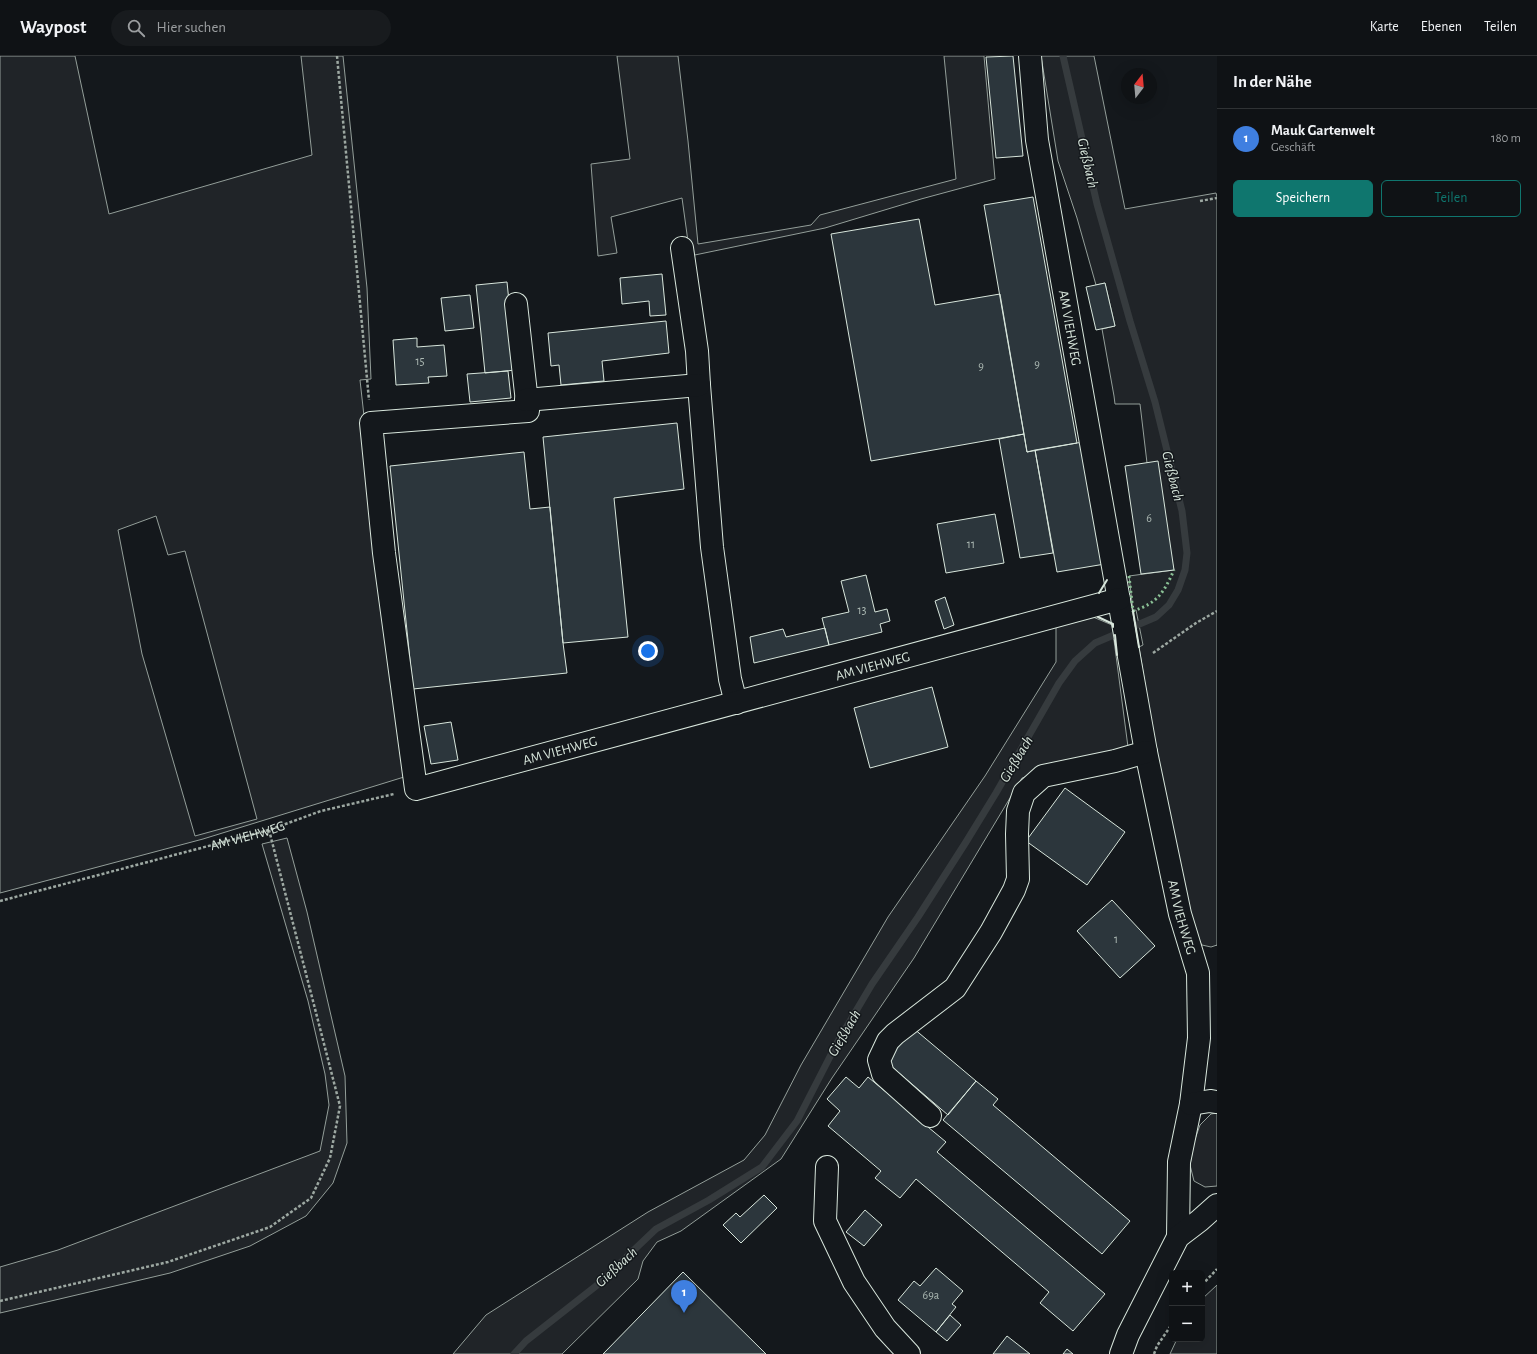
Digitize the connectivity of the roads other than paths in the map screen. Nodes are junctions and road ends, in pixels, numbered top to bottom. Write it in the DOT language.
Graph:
graph roads {
  1 [pos="1030,56"];
  2 [pos="682,248"];
  3 [pos="516,304"];
  4 [pos="699,385"];
  5 [pos="526,400"];
  6 [pos="1121,609"];
  7 [pos="736,703"];
  8 [pos="1146,752"];
  9 [pos="1217,1102"];
  10 [pos="1190,1104"];
  11 [pos="930,1116"];
  12 [pos="827,1167"];
  13 [pos="1217,1205"];
  14 [pos="1178,1237"];
  15 [pos="909,1354"];
  16 [pos="1121,1354"];
  1 -- 6 [label="street, AM VIEHWEG"];
  2 -- 4 [label="street"];
  3 -- 5 [label="street"];
  4 -- 5 [label="street"];
  4 -- 7 [label="street"];
  5 -- 7 [label="street, AM VIEHWEG"];
  6 -- 7 [label="street, AM VIEHWEG"];
  6 -- 8 [label="street, AM VIEHWEG"];
  8 -- 10 [label="street, AM VIEHWEG"];
  8 -- 11 [label="street"];
  9 -- 10 [label="street"];
  10 -- 14 [label="street, AM VIEHWEG"];
  12 -- 15 [label="street"];
  13 -- 14 [label="street"];
  14 -- 16 [label="street"];
}
